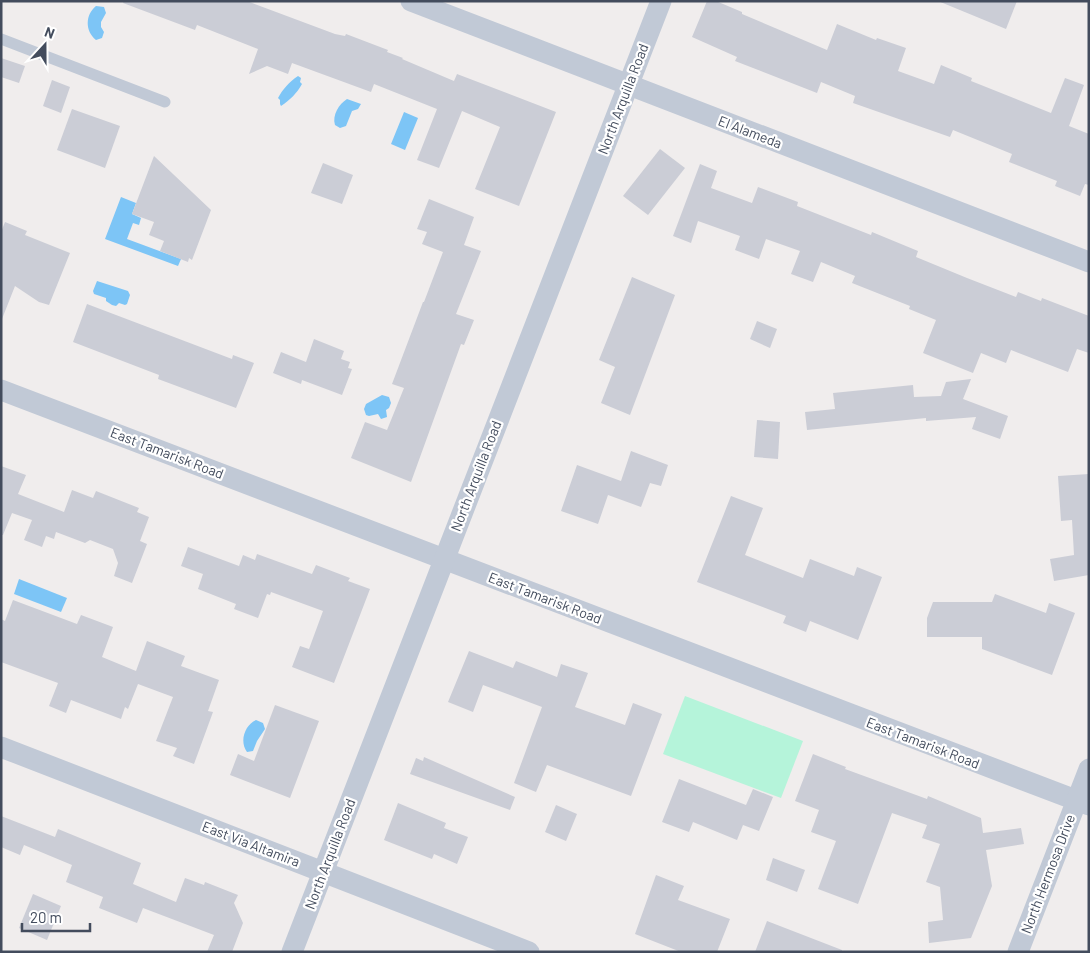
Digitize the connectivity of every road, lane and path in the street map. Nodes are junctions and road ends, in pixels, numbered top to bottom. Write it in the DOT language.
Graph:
graph roads {
  1 [pos="411,1"];
  2 [pos="661,1"];
  3 [pos="1,39"];
  4 [pos="629,85"];
  5 [pos="165,102"];
  6 [pos="1089,262"];
  7 [pos="1,390"];
  8 [pos="443,559"];
  9 [pos="1,747"];
  10 [pos="1089,769"];
  11 [pos="1083,803"];
  12 [pos="322,872"];
  13 [pos="292,952"];
  14 [pos="529,952"];
  15 [pos="1018,952"];
  1 -- 4 [label="street, El Alameda"];
  2 -- 4 [label="street, North Arquilla Road"];
  3 -- 5 [label="lane"];
  4 -- 6 [label="street, El Alameda"];
  4 -- 8 [label="street, North Arquilla Road"];
  7 -- 8 [label="street, East Tamarisk Road"];
  8 -- 11 [label="street, East Tamarisk Road"];
  8 -- 12 [label="street, North Arquilla Road"];
  9 -- 12 [label="street, East Via Altamira"];
  10 -- 11 [label="street, North Hermosa Drive"];
  11 -- 15 [label="street, North Hermosa Drive"];
  12 -- 13 [label="street, North Arquilla Road"];
  12 -- 14 [label="street, East Via Altamira"];
}
